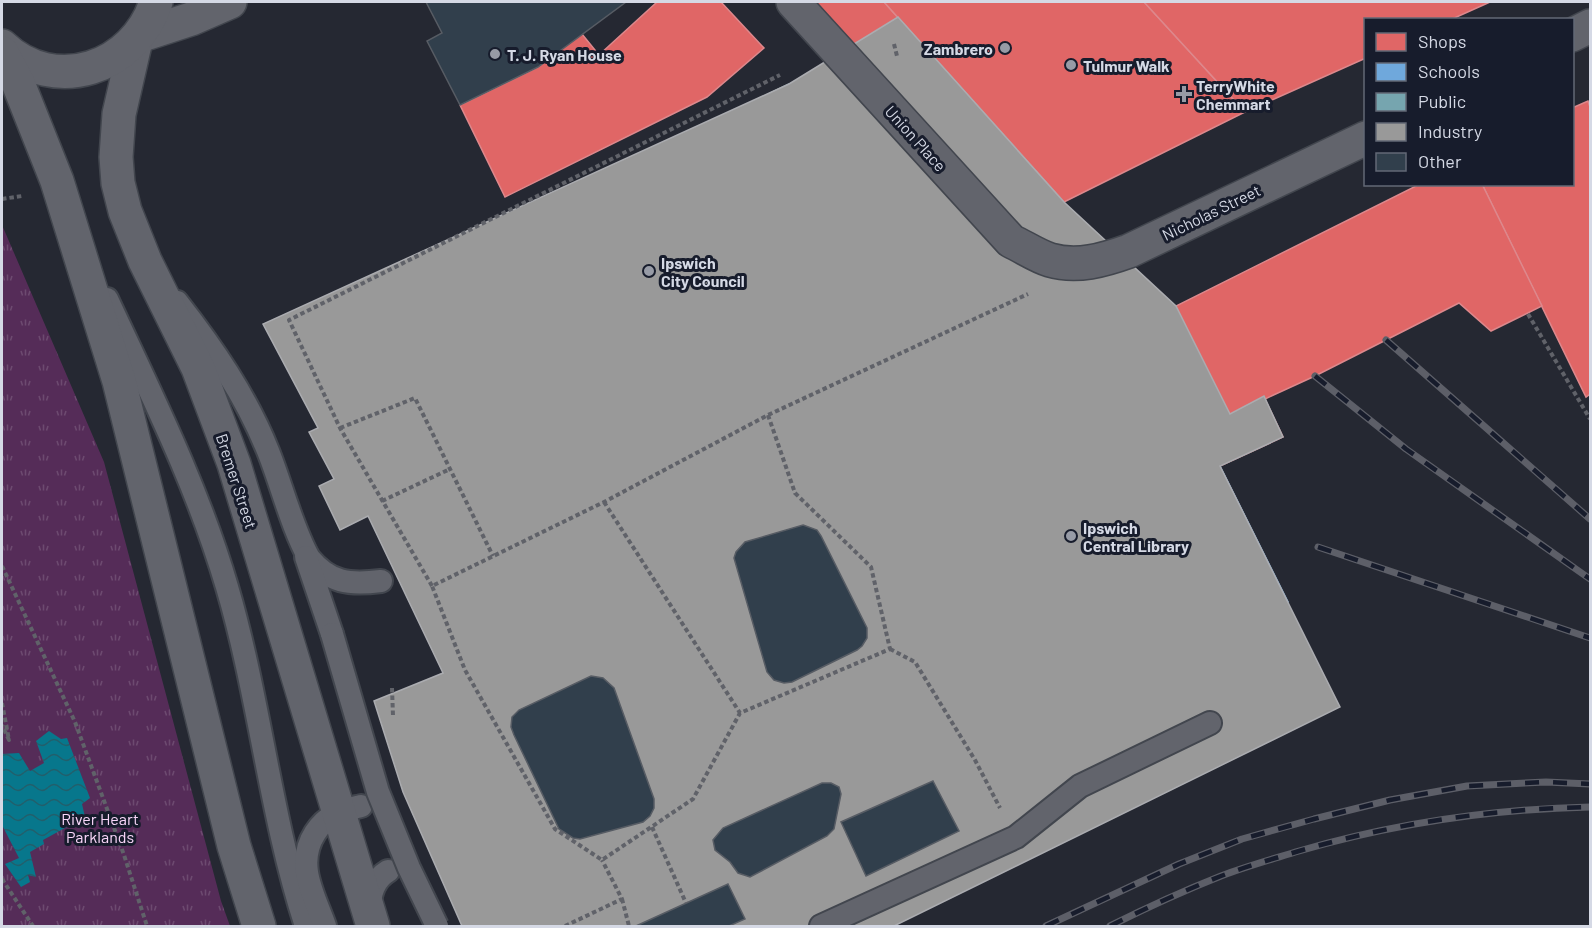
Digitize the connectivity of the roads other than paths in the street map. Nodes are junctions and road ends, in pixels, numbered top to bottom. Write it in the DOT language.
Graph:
graph roads {
  1 [pos="156,2"];
  2 [pos="230,2"];
  3 [pos="793,2"];
  4 [pos="1590,26"];
  5 [pos="1574,34"];
  6 [pos="137,38"];
  7 [pos="2,46"];
  8 [pos="2,54"];
  9 [pos="1364,138"];
  10 [pos="66,209"];
  11 [pos="1050,260"];
  12 [pos="145,261"];
  13 [pos="300,539"];
  14 [pos="381,581"];
  15 [pos="1210,723"];
  16 [pos="350,809"];
  17 [pos="388,871"];
  18 [pos="371,918"];
  19 [pos="259,927"];
  20 [pos="306,927"];
  21 [pos="324,927"];
  22 [pos="437,927"];
  23 [pos="821,927"];
  1 -- 6 [label="street"];
  2 -- 6 [label="street"];
  3 -- 11 [label="street, Union Place"];
  4 -- 5 [label="street"];
  6 -- 7 [label="street"];
  6 -- 12 [label="street, Bremer Street"];
  8 -- 10 [label="street"];
  9 -- 11 [label="street, Nicholas Street"];
  10 -- 19 [label="street"];
  10 -- 20 [label="lane"];
  12 -- 13 [label="lane"];
  12 -- 16 [label="street, Bremer Street"];
  13 -- 14 [label="lane"];
  13 -- 22 [label="lane, bridge"];
  15 -- 23 [label="lane"];
  16 -- 18 [label="street, Bremer Street"];
  16 -- 21 [label="lane"];
  17 -- 18 [label="lane"];
}
